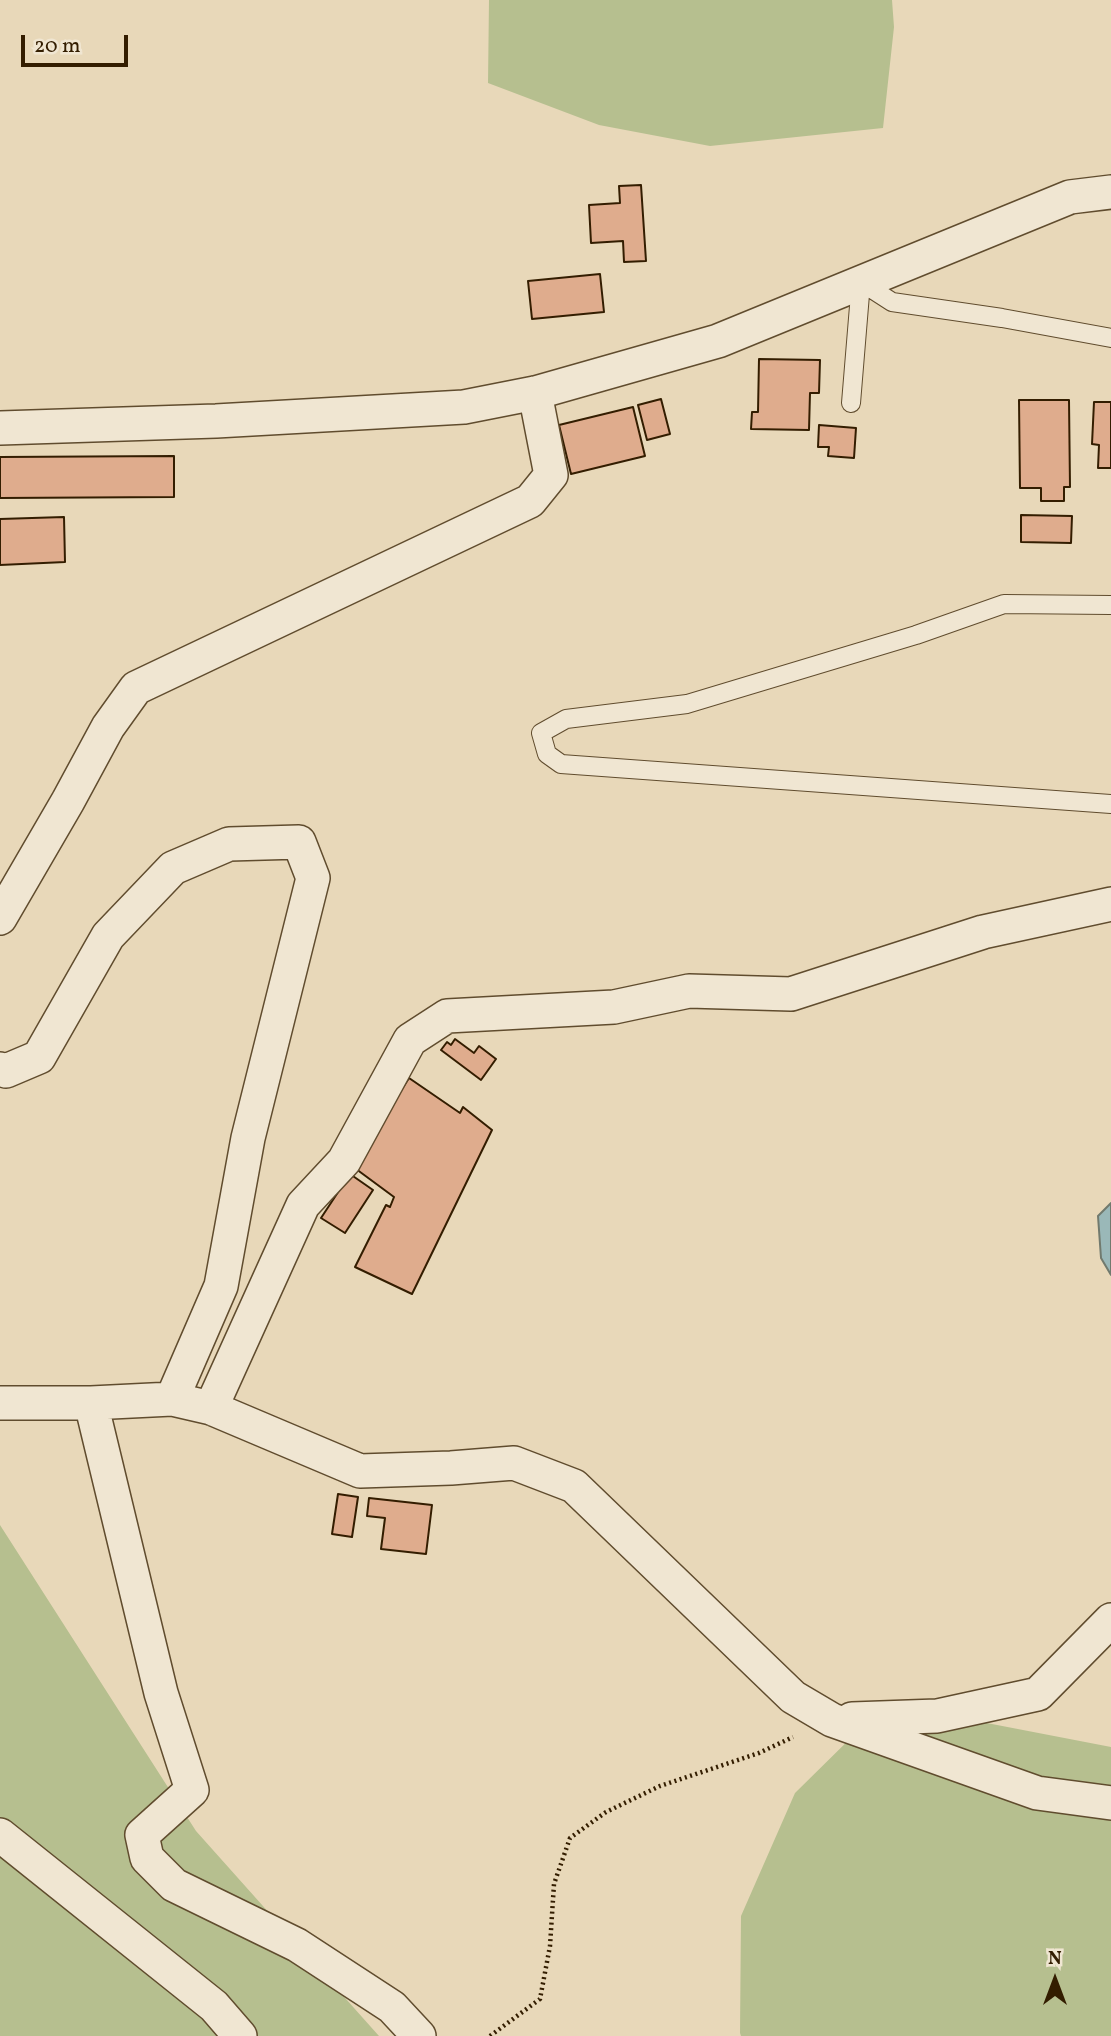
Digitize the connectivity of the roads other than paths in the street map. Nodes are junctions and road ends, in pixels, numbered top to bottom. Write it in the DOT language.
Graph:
graph roads {
  1 [pos="1111,192"];
  2 [pos="861,282"];
  3 [pos="1111,338"];
  4 [pos="535,393"];
  5 [pos="851,403"];
  6 [pos="0,428"];
  7 [pos="1111,605"];
  8 [pos="1111,804"];
  9 [pos="1111,904"];
  10 [pos="0,918"];
  11 [pos="0,1069"];
  12 [pos="172,1399"];
  13 [pos="0,1403"];
  14 [pos="91,1403"];
  15 [pos="211,1408"];
  16 [pos="1111,1620"];
  17 [pos="832,1720"];
  18 [pos="1111,1803"];
  19 [pos="0,1835"];
  20 [pos="240,2036"];
  21 [pos="419,2036"];
  1 -- 2 [label="street"];
  2 -- 3 [label="lane"];
  2 -- 4 [label="street"];
  2 -- 5 [label="lane"];
  4 -- 6 [label="street"];
  4 -- 10 [label="street"];
  7 -- 8 [label="lane"];
  9 -- 15 [label="street"];
  11 -- 12 [label="street"];
  12 -- 14 [label="street"];
  12 -- 15 [label="street"];
  13 -- 14 [label="street"];
  14 -- 21 [label="street"];
  15 -- 17 [label="street"];
  16 -- 17 [label="street"];
  17 -- 18 [label="street"];
  19 -- 20 [label="street"];
}
